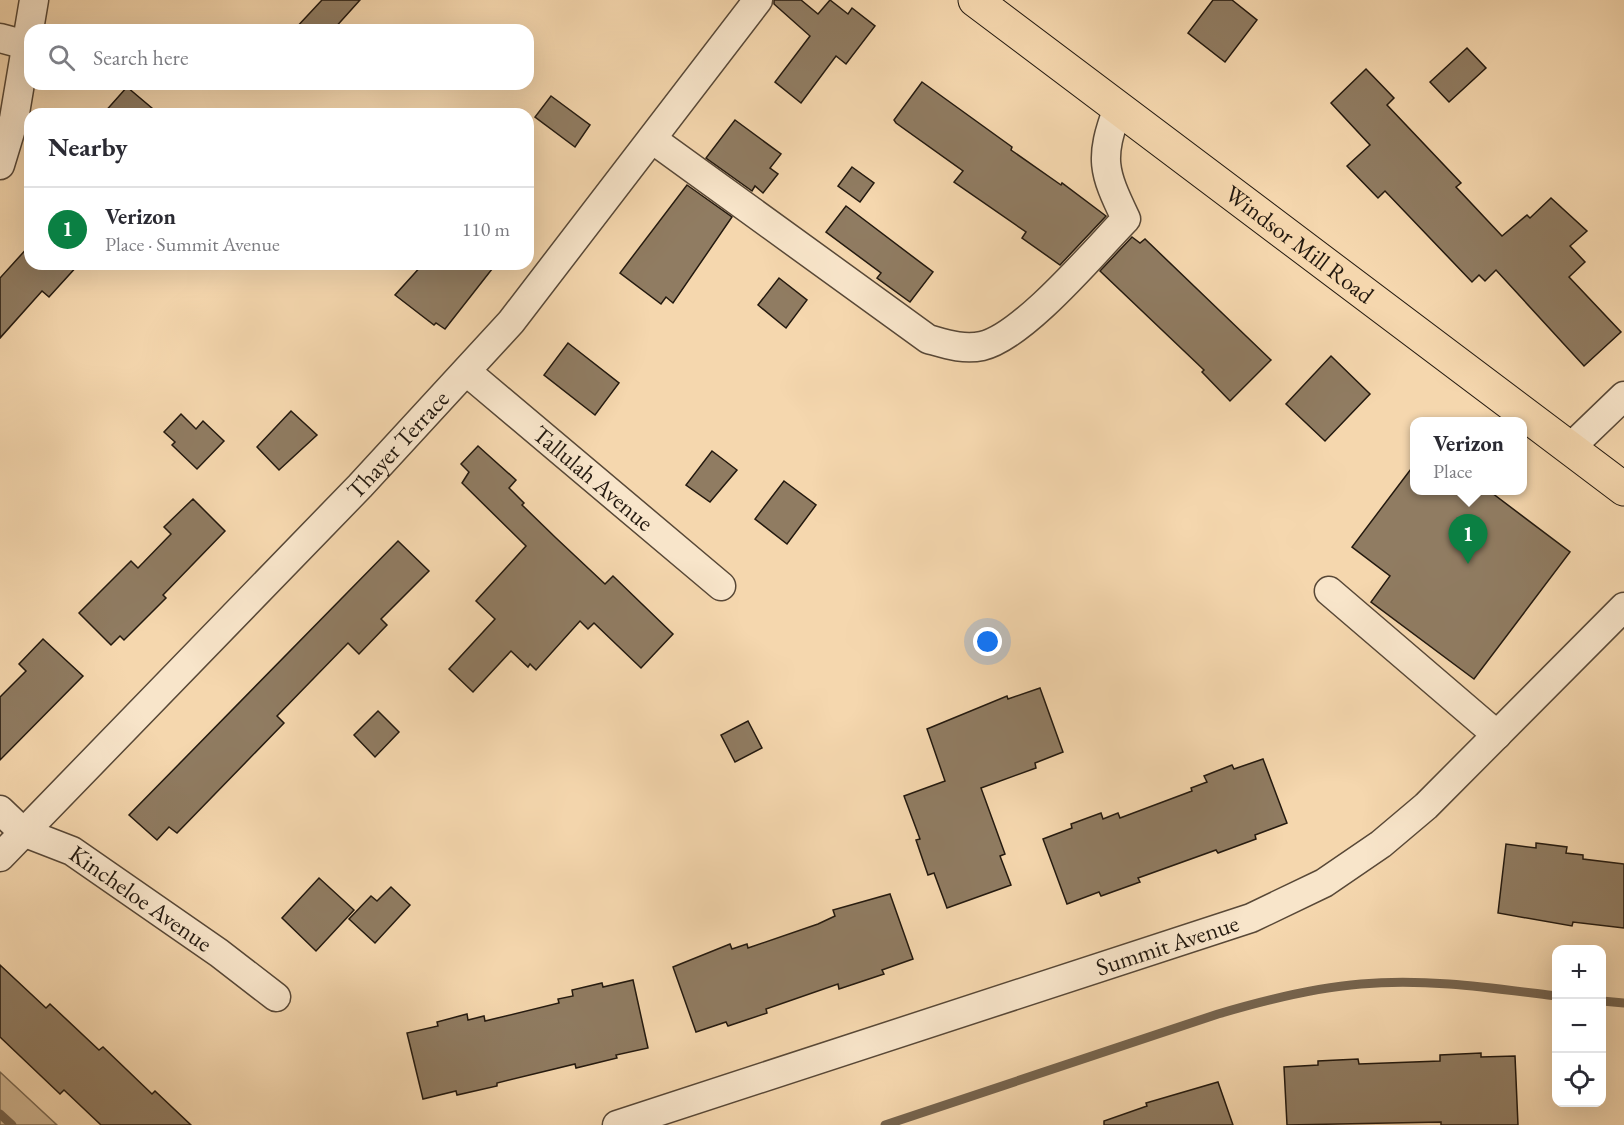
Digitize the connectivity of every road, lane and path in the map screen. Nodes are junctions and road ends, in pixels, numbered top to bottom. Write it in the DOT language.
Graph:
graph roads {
  1 [pos="34,0"];
  2 [pos="758,0"];
  3 [pos="975,0"];
  4 [pos="13,42"];
  5 [pos="1118,108"];
  6 [pos="651,139"];
  7 [pos="0,165"];
  8 [pos="467,372"];
  9 [pos="1624,396"];
  10 [pos="1570,448"];
  11 [pos="1624,489"];
  12 [pos="721,586"];
  13 [pos="1329,591"];
  14 [pos="1624,607"];
  15 [pos="1497,735"];
  16 [pos="0,810"];
  17 [pos="23,832"];
  18 [pos="0,857"];
  19 [pos="276,997"];
  20 [pos="617,1125"];
  1 -- 4 [label="street"];
  2 -- 6 [label="street, Thayer Terrace"];
  3 -- 5 [label="main road, Windsor Mill Road"];
  4 -- 7 [label="street"];
  5 -- 6 [label="street"];
  5 -- 10 [label="main road, Windsor Mill Road"];
  6 -- 8 [label="street, Thayer Terrace"];
  8 -- 12 [label="street, Tallulah Avenue"];
  8 -- 17 [label="street, Thayer Terrace"];
  9 -- 10 [label="street"];
  10 -- 11 [label="main road, Windsor Mill Road"];
  13 -- 15 [label="street"];
  14 -- 15 [label="street, Summit Avenue"];
  15 -- 20 [label="street, Summit Avenue"];
  16 -- 17 [label="street, Kincheloe Avenue"];
  17 -- 18 [label="street, Thayer Terrace"];
  17 -- 19 [label="street, Kincheloe Avenue"];
}
